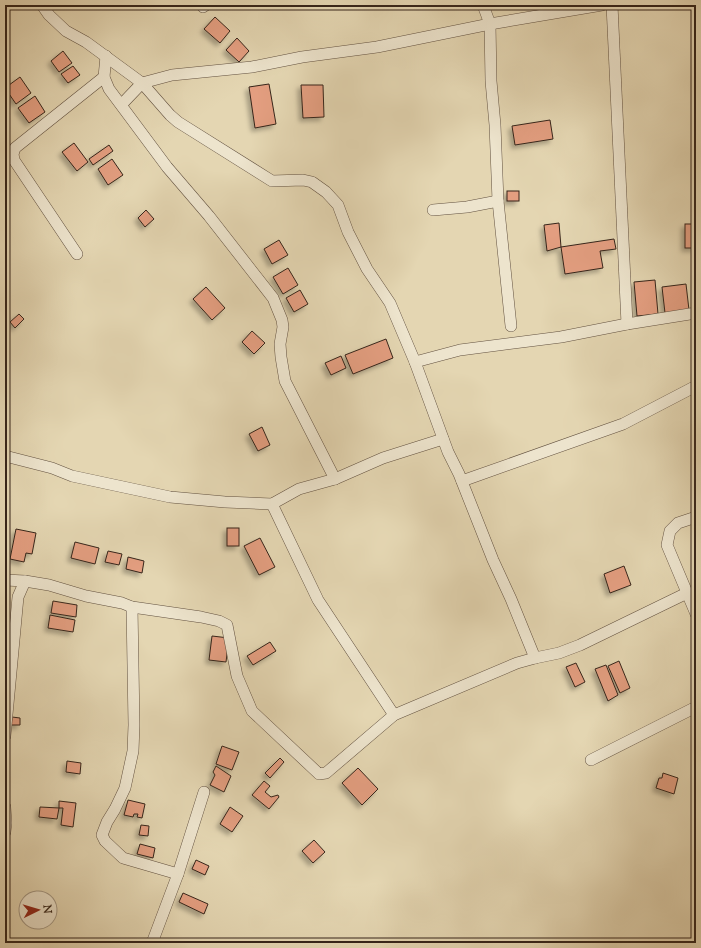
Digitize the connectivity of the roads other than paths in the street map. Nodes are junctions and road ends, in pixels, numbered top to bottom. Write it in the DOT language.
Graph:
graph roads {
  1 [pos="42,5"];
  2 [pos="483,5"];
  3 [pos="602,5"];
  4 [pos="612,5"];
  5 [pos="490,24"];
  6 [pos="106,56"];
  7 [pos="104,77"];
  8 [pos="142,83"];
  9 [pos="122,104"];
  10 [pos="498,201"];
  11 [pos="434,210"];
  12 [pos="77,254"];
  13 [pos="696,313"];
  14 [pos="627,324"];
  15 [pos="511,326"];
  16 [pos="416,362"];
  17 [pos="696,386"];
  18 [pos="443,439"];
  19 [pos="5,456"];
  20 [pos="335,479"];
  21 [pos="462,481"];
  22 [pos="272,504"];
  23 [pos="696,517"];
  24 [pos="5,580"];
  25 [pos="25,581"];
  26 [pos="687,593"];
  27 [pos="132,606"];
  28 [pos="696,614"];
  29 [pos="535,658"];
  30 [pos="696,707"];
  31 [pos="394,715"];
  32 [pos="5,736"];
  33 [pos="591,760"];
  34 [pos="204,792"];
  35 [pos="5,807"];
  36 [pos="5,832"];
  37 [pos="178,874"];
  38 [pos="152,943"];
  1 -- 6 [label="street"];
  2 -- 5 [label="street"];
  3 -- 5 [label="street"];
  4 -- 14 [label="street"];
  5 -- 8 [label="street"];
  5 -- 10 [label="street"];
  6 -- 7 [label="street"];
  6 -- 8 [label="street"];
  7 -- 9 [label="street"];
  7 -- 12 [label="street"];
  8 -- 9 [label="street"];
  8 -- 16 [label="street"];
  9 -- 20 [label="street"];
  10 -- 11 [label="street"];
  10 -- 15 [label="street"];
  13 -- 14 [label="street"];
  14 -- 16 [label="street"];
  16 -- 18 [label="street"];
  17 -- 21 [label="street"];
  18 -- 20 [label="street"];
  18 -- 21 [label="street"];
  19 -- 22 [label="street"];
  20 -- 22 [label="street"];
  21 -- 29 [label="street"];
  22 -- 31 [label="street"];
  23 -- 26 [label="street"];
  24 -- 25 [label="street"];
  25 -- 27 [label="street"];
  25 -- 32 [label="street"];
  26 -- 28 [label="street"];
  26 -- 29 [label="street"];
  27 -- 31 [label="street"];
  27 -- 37 [label="street"];
  29 -- 31 [label="street"];
  30 -- 33 [label="street"];
  34 -- 37 [label="street"];
  35 -- 36 [label="street"];
  37 -- 38 [label="street"];
}
